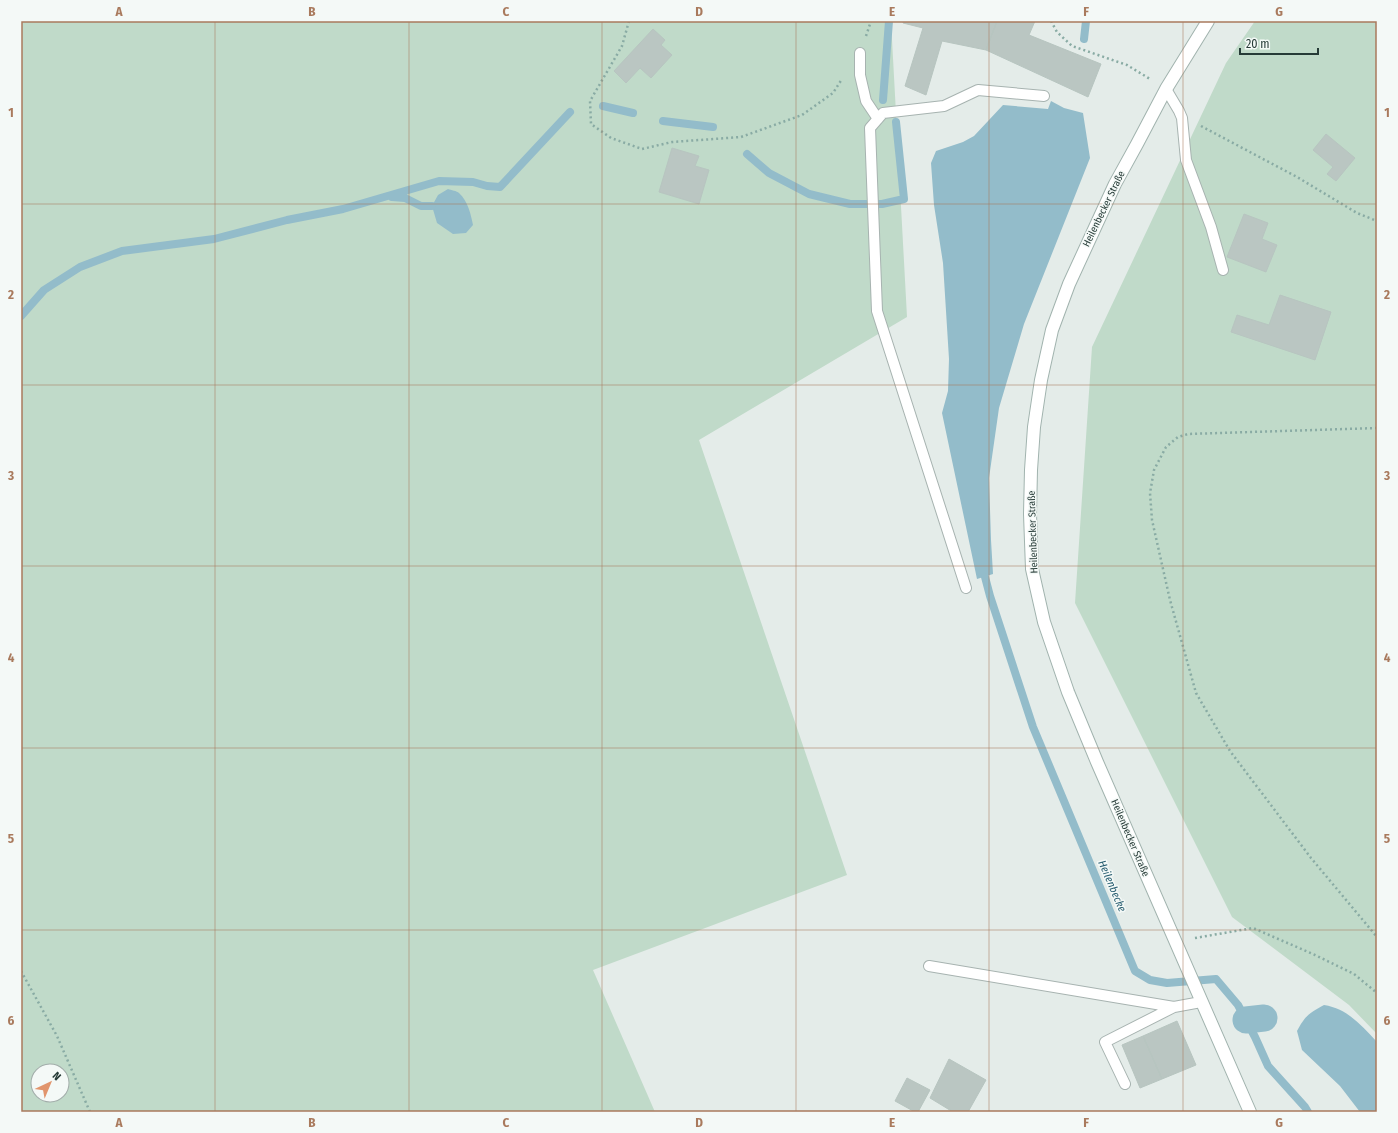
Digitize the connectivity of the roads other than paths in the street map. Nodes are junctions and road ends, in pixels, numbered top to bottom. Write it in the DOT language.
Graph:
graph roads {
  1 [pos="1208,21"];
  2 [pos="860,53"];
  3 [pos="1166,89"];
  4 [pos="1044,96"];
  5 [pos="878,119"];
  6 [pos="1223,270"];
  7 [pos="966,588"];
  8 [pos="929,966"];
  9 [pos="1200,999"];
  10 [pos="1174,1007"];
  11 [pos="1125,1084"];
  12 [pos="1250,1112"];
  1 -- 3 [label="main road, Heilenbecker Straße"];
  2 -- 5 [label="lane"];
  3 -- 6 [label="lane"];
  3 -- 9 [label="main road, Heilenbecker Straße"];
  4 -- 5 [label="lane"];
  5 -- 7 [label="lane"];
  8 -- 10 [label="lane"];
  9 -- 10 [label="lane"];
  9 -- 12 [label="main road, Heilenbecker Straße"];
  10 -- 11 [label="lane"];
}
